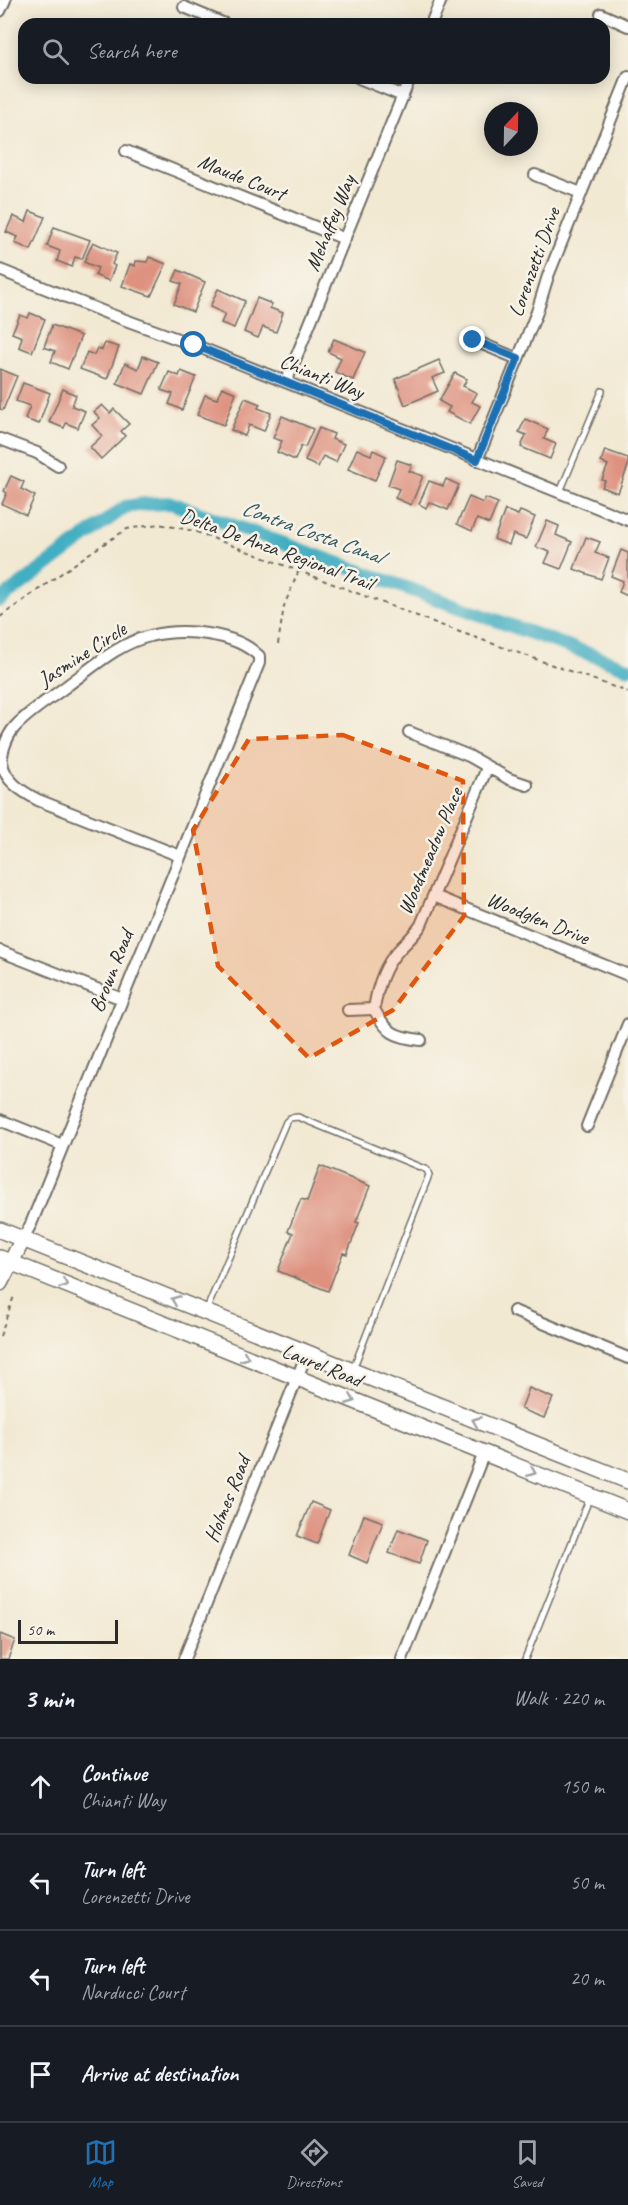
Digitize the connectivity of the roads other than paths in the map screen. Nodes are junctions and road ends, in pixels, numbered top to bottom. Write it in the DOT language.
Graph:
graph roads {
  1 [pos="5,0"];
  2 [pos="441,0"];
  3 [pos="184,7"];
  4 [pos="0,11"];
  5 [pos="601,14"];
  6 [pos="211,18"];
  7 [pos="434,18"];
  8 [pos="628,26"];
  9 [pos="628,77"];
  10 [pos="374,84"];
  11 [pos="408,84"];
  12 [pos="403,96"];
  13 [pos="126,151"];
  14 [pos="536,175"];
  15 [pos="581,193"];
  16 [pos="345,239"];
  17 [pos="0,270"];
  18 [pos="473,340"];
  19 [pos="518,358"];
  20 [pos="286,382"];
  21 [pos="602,391"];
  22 [pos="0,438"];
  23 [pos="477,460"];
  24 [pos="58,466"];
  25 [pos="560,493"];
  26 [pos="628,520"];
  27 [pos="256,672"];
  28 [pos="409,732"];
  29 [pos="1,762"];
  30 [pos="487,768"];
  31 [pos="527,785"];
  32 [pos="180,856"];
  33 [pos="434,896"];
  34 [pos="0,951"];
  35 [pos="628,975"];
  36 [pos="122,999"];
  37 [pos="374,1009"];
  38 [pos="348,1010"];
  39 [pos="628,1024"];
  40 [pos="421,1040"];
  41 [pos="0,1120"];
  42 [pos="587,1126"];
  43 [pos="62,1145"];
  44 [pos="0,1230"];
  45 [pos="23,1239"];
  46 [pos="5,1260"];
  47 [pos="0,1283"];
  48 [pos="514,1311"];
  49 [pos="206,1313"];
  50 [pos="307,1353"];
  51 [pos="628,1358"];
  52 [pos="352,1371"];
  53 [pos="297,1378"];
  54 [pos="484,1453"];
  55 [pos="628,1481"];
  56 [pos="591,1496"];
  57 [pos="628,1511"];
  58 [pos="183,1659"];
  59 [pos="402,1659"];
  60 [pos="525,1659"];
  1 -- 4 [label="street"];
  2 -- 7 [label="street"];
  3 -- 6 [label="street"];
  5 -- 8 [label="street"];
  9 -- 15 [label="street, Lorenzetti Drive"];
  10 -- 12 [label="street"];
  11 -- 12 [label="street, Mehaffey Way"];
  12 -- 16 [label="street, Mehaffey Way"];
  13 -- 16 [label="street, Maude Court"];
  14 -- 15 [label="street"];
  15 -- 19 [label="street, Lorenzetti Drive"];
  16 -- 20 [label="street, Mehaffey Way"];
  17 -- 20 [label="street, Chianti Way"];
  18 -- 19 [label="street"];
  19 -- 23 [label="street, Lorenzetti Drive"];
  20 -- 23 [label="street, Chianti Way"];
  21 -- 25 [label="lane"];
  22 -- 24 [label="street"];
  23 -- 25 [label="street, Chianti Way"];
  25 -- 26 [label="street, Chianti Way"];
  27 -- 29 [label="street, Jasmine Circle"];
  27 -- 32 [label="street, Brown Road"];
  28 -- 30 [label="street"];
  29 -- 32 [label="street, Jasmine Circle"];
  30 -- 31 [label="street"];
  30 -- 33 [label="street, Woodmeadow Place"];
  32 -- 36 [label="street, Brown Road"];
  33 -- 35 [label="street, Woodglen Drive"];
  33 -- 37 [label="street, Woodmeadow Place"];
  34 -- 36 [label="street"];
  36 -- 43 [label="street, Brown Road"];
  37 -- 38 [label="street"];
  37 -- 40 [label="street"];
  39 -- 42 [label="street"];
  41 -- 43 [label="street"];
  43 -- 45 [label="street, Brown Road"];
  44 -- 45 [label="main road, Laurel Road"];
  45 -- 46 [label="main road, Brown Road"];
  49 -- 45 [label="main road, Laurel Road, one-way"];
  46 -- 47 [label="main road, Brown Road"];
  46 -- 53 [label="main road, Laurel Road, one-way"];
  48 -- 51 [label="street"];
  49 -- 50 [label="main road, Laurel Road"];
  49 -- 52 [label="lane"];
  50 -- 52 [label="main road, Laurel Road"];
  50 -- 53 [label="street, Holmes Road"];
  55 -- 52 [label="main road, Laurel Road, one-way"];
  53 -- 54 [label="main road, Laurel Road, one-way"];
  53 -- 58 [label="street, Holmes Road"];
  54 -- 56 [label="main road, Laurel Road, one-way"];
  54 -- 59 [label="street"];
  56 -- 57 [label="main road, Laurel Road"];
  56 -- 60 [label="lane"];
}
